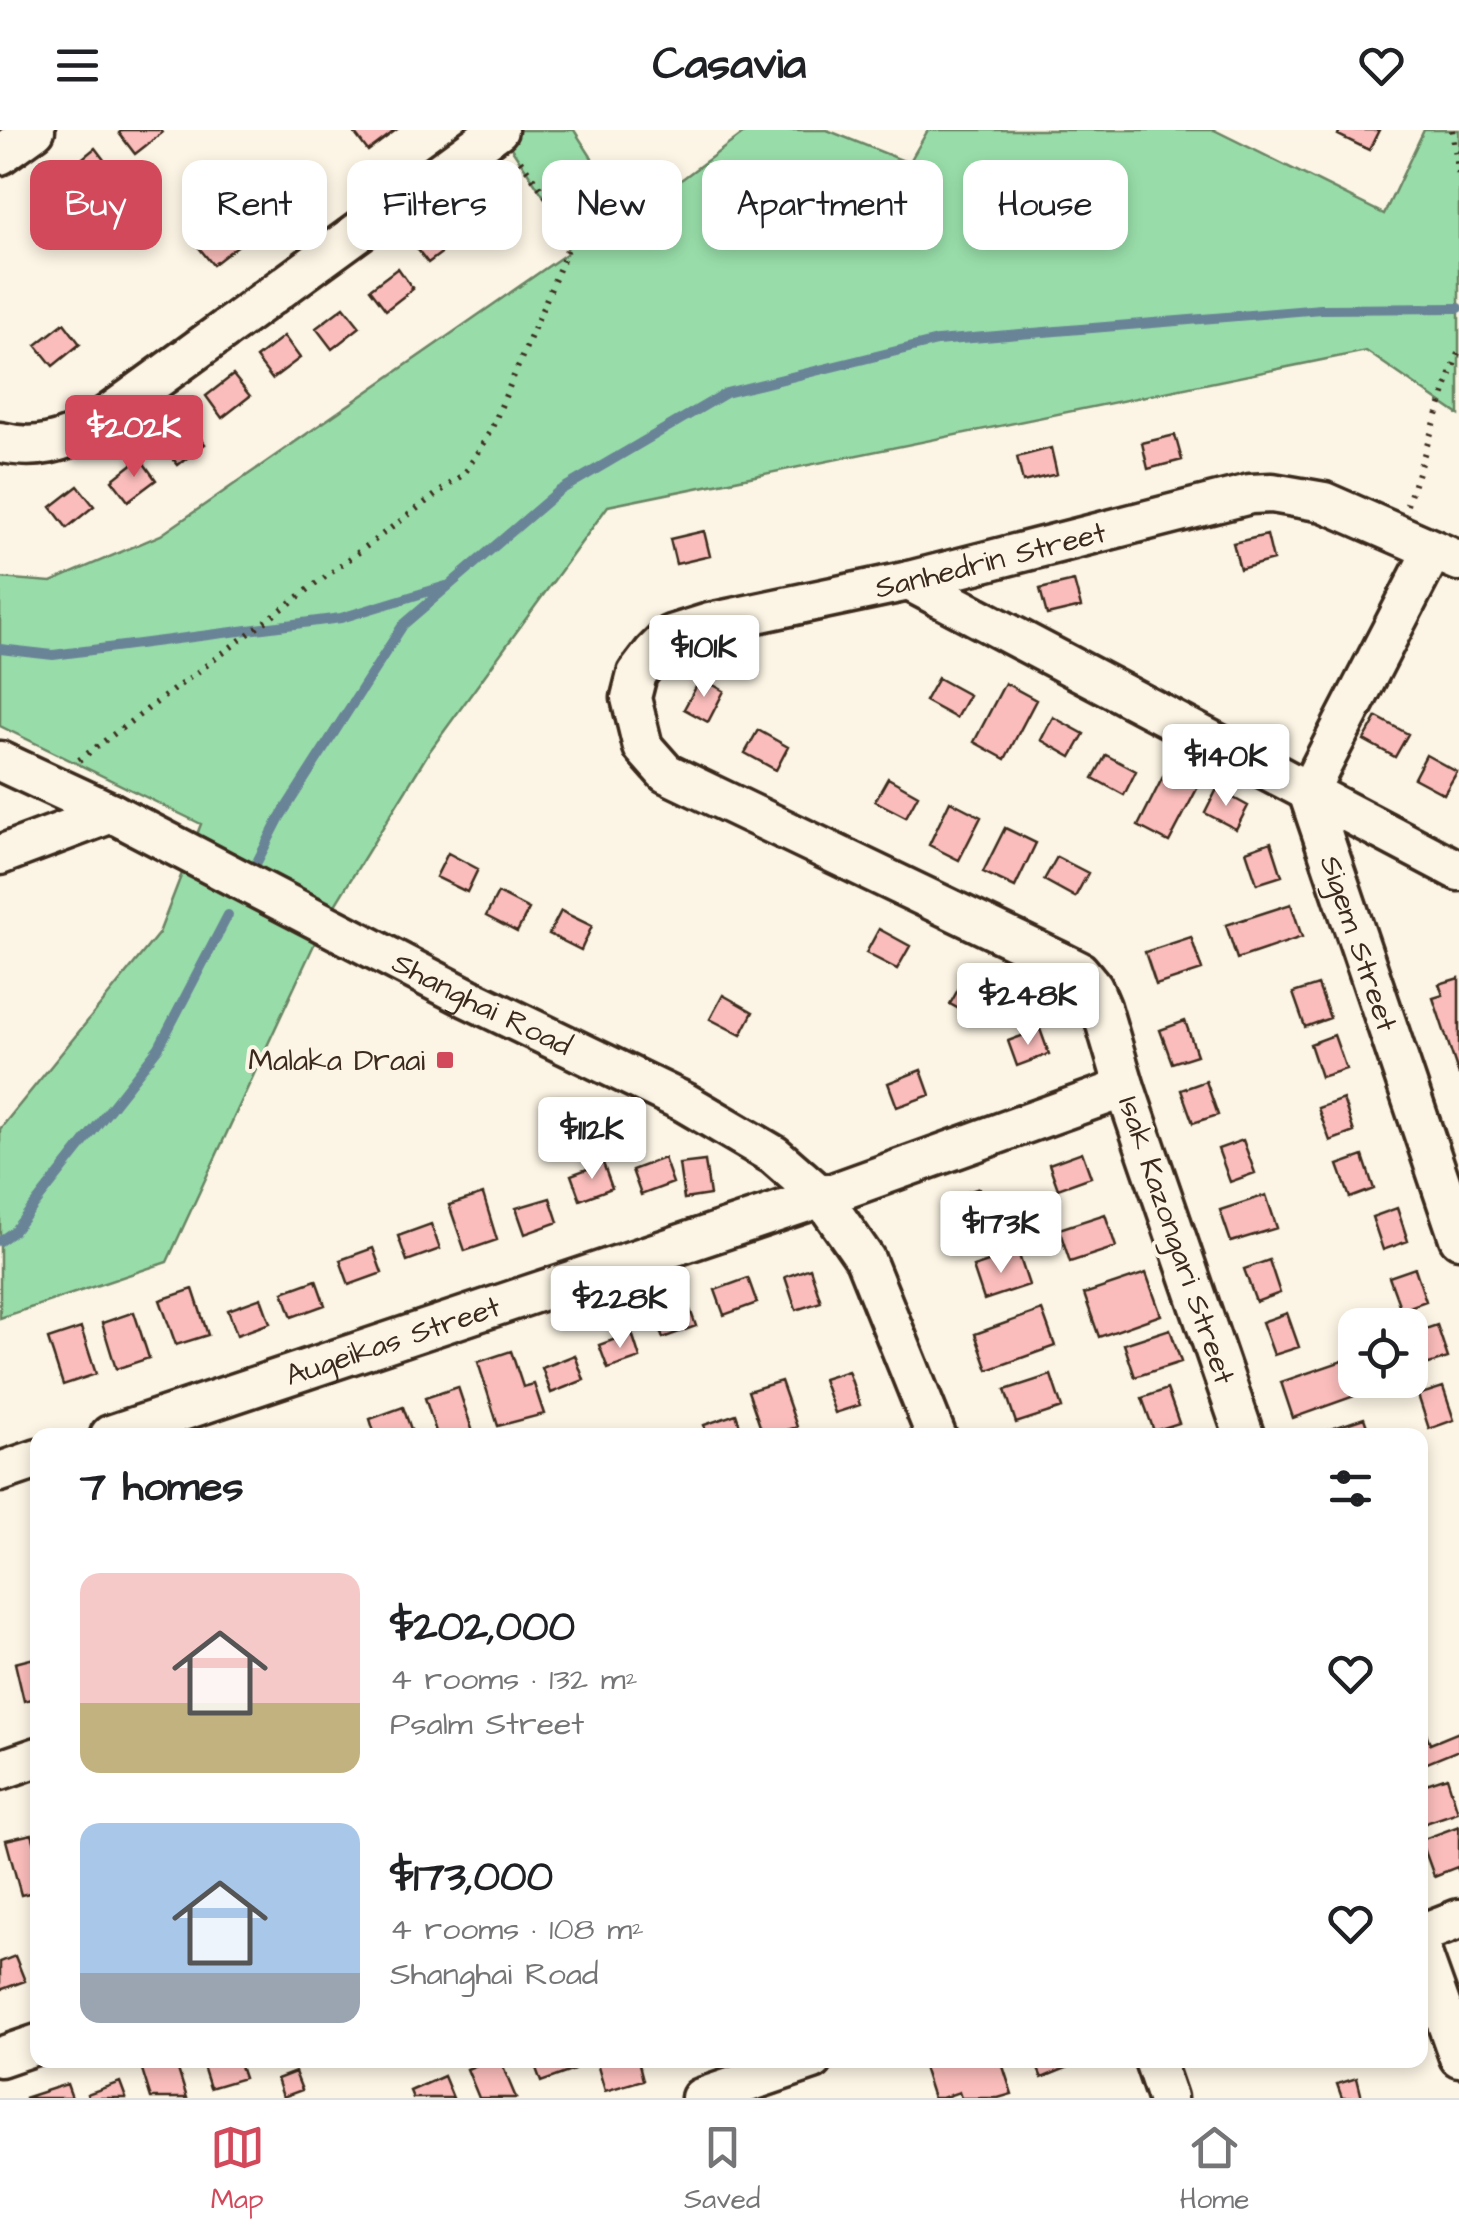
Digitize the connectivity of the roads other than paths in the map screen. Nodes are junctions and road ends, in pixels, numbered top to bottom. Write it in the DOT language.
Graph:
graph roads {
  1 [pos="35,130"];
  2 [pos="504,138"];
  3 [pos="0,155"];
  4 [pos="0,442"];
  5 [pos="1446,556"];
  6 [pos="909,582"];
  7 [pos="0,761"];
  8 [pos="666,773"];
  9 [pos="1308,792"];
  10 [pos="112,813"];
  11 [pos="0,855"];
  12 [pos="1459,871"];
  13 [pos="1125,1088"];
  14 [pos="822,1197"];
  15 [pos="1459,1238"];
  16 [pos="131,1428"];
  17 [pos="933,1428"];
  18 [pos="1242,1428"];
  19 [pos="30,1462"];
  20 [pos="0,1472"];
  21 [pos="30,1760"];
  22 [pos="0,1770"];
  23 [pos="1459,1920"];
  24 [pos="1428,1931"];
  25 [pos="1428,1971"];
  26 [pos="30,2047"];
  27 [pos="0,2057"];
  28 [pos="1459,2058"];
  29 [pos="789,2068"];
  30 [pos="1157,2068"];
  31 [pos="700,2098"];
  32 [pos="1167,2098"];
  1 -- 3 [label="street"];
  2 -- 4 [label="street"];
  5 -- 6 [label="street, Sanhedrin Street"];
  5 -- 9 [label="street"];
  6 -- 8 [label="street, Sanhedrin Street"];
  6 -- 9 [label="street"];
  7 -- 10 [label="street, Shanghai Road"];
  8 -- 13 [label="street, Isak Kazongari Street"];
  9 -- 12 [label="street"];
  9 -- 15 [label="street, Sigem Street"];
  10 -- 11 [label="street"];
  10 -- 14 [label="street, Shanghai Road"];
  13 -- 14 [label="street, Augeikas Street"];
  13 -- 18 [label="street, Isak Kazongari Street"];
  14 -- 16 [label="street, Augeikas Street"];
  14 -- 17 [label="street, Shanghai Road"];
  19 -- 20 [label="street"];
  21 -- 22 [label="street"];
  23 -- 24 [label="street"];
  25 -- 28 [label="street"];
  26 -- 27 [label="street"];
  29 -- 31 [label="street"];
  30 -- 32 [label="street"];
}
